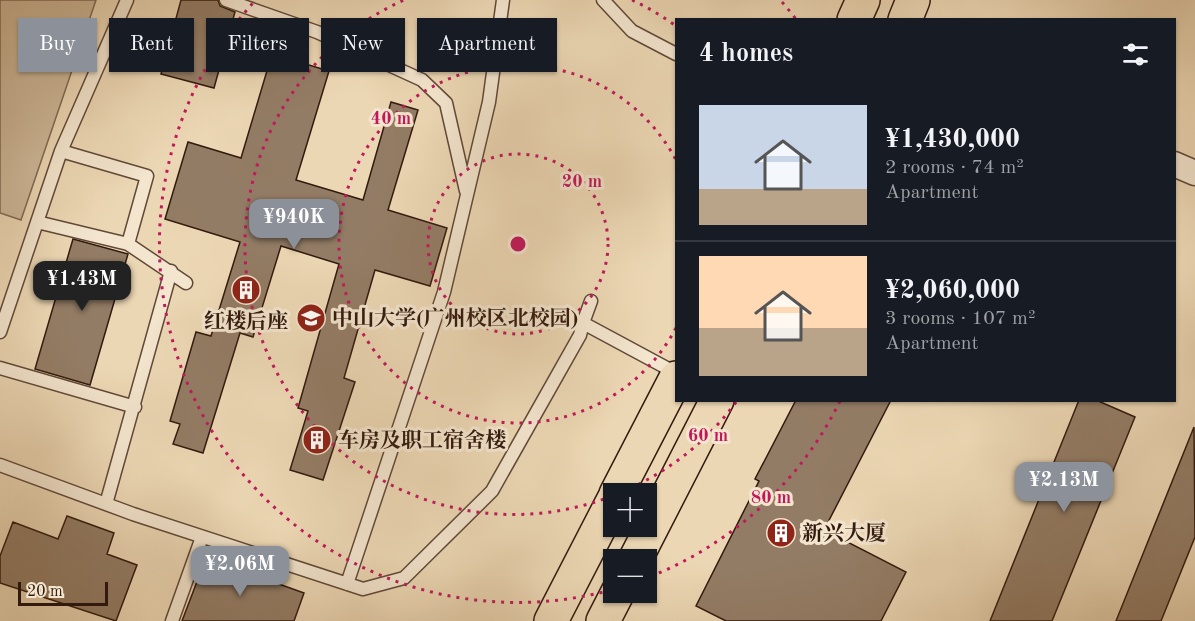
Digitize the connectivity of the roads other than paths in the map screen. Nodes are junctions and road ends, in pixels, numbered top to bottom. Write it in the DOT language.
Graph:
graph roads {
  1 [pos="127,0"];
  2 [pos="226,0"];
  3 [pos="503,0"];
  4 [pos="603,0"];
  5 [pos="863,0"];
  6 [pos="913,0"];
  7 [pos="855,18"];
  8 [pos="906,18"];
  9 [pos="675,53"];
  10 [pos="61,151"];
  11 [pos="1176,165"];
  12 [pos="1195,173"];
  13 [pos="467,193"];
  14 [pos="37,222"];
  15 [pos="128,244"];
  16 [pos="171,272"];
  17 [pos="186,283"];
  18 [pos="591,301"];
  19 [pos="583,323"];
  20 [pos="0,332"];
  21 [pos="0,368"];
  22 [pos="675,373"];
  23 [pos="675,380"];
  24 [pos="716,402"];
  25 [pos="135,407"];
  26 [pos="0,465"];
  27 [pos="622,483"];
  28 [pos="106,504"];
  29 [pos="603,520"];
  30 [pos="202,537"];
  31 [pos="641,549"];
  32 [pos="347,584"];
  33 [pos="612,603"];
  34 [pos="172,621"];
  35 [pos="551,621"];
  36 [pos="603,621"];
  1 -- 10 [label="lane"];
  2 -- 13 [label="lane"];
  3 -- 13 [label="lane"];
  4 -- 9 [label="lane"];
  5 -- 7 [label="main road"];
  6 -- 8 [label="main road"];
  10 -- 14 [label="lane"];
  10 -- 15 [label="lane"];
  11 -- 12 [label="street"];
  13 -- 32 [label="lane"];
  14 -- 15 [label="lane"];
  14 -- 20 [label="lane"];
  15 -- 16 [label="lane"];
  16 -- 17 [label="lane"];
  16 -- 25 [label="lane"];
  18 -- 19 [label="lane"];
  19 -- 22 [label="lane"];
  19 -- 32 [label="lane"];
  21 -- 25 [label="lane"];
  23 -- 27 [label="main road"];
  24 -- 31 [label="main road"];
  25 -- 28 [label="lane"];
  26 -- 28 [label="lane"];
  28 -- 30 [label="lane"];
  29 -- 35 [label="main road"];
  30 -- 32 [label="lane"];
  30 -- 34 [label="lane"];
  33 -- 36 [label="main road"];
}
